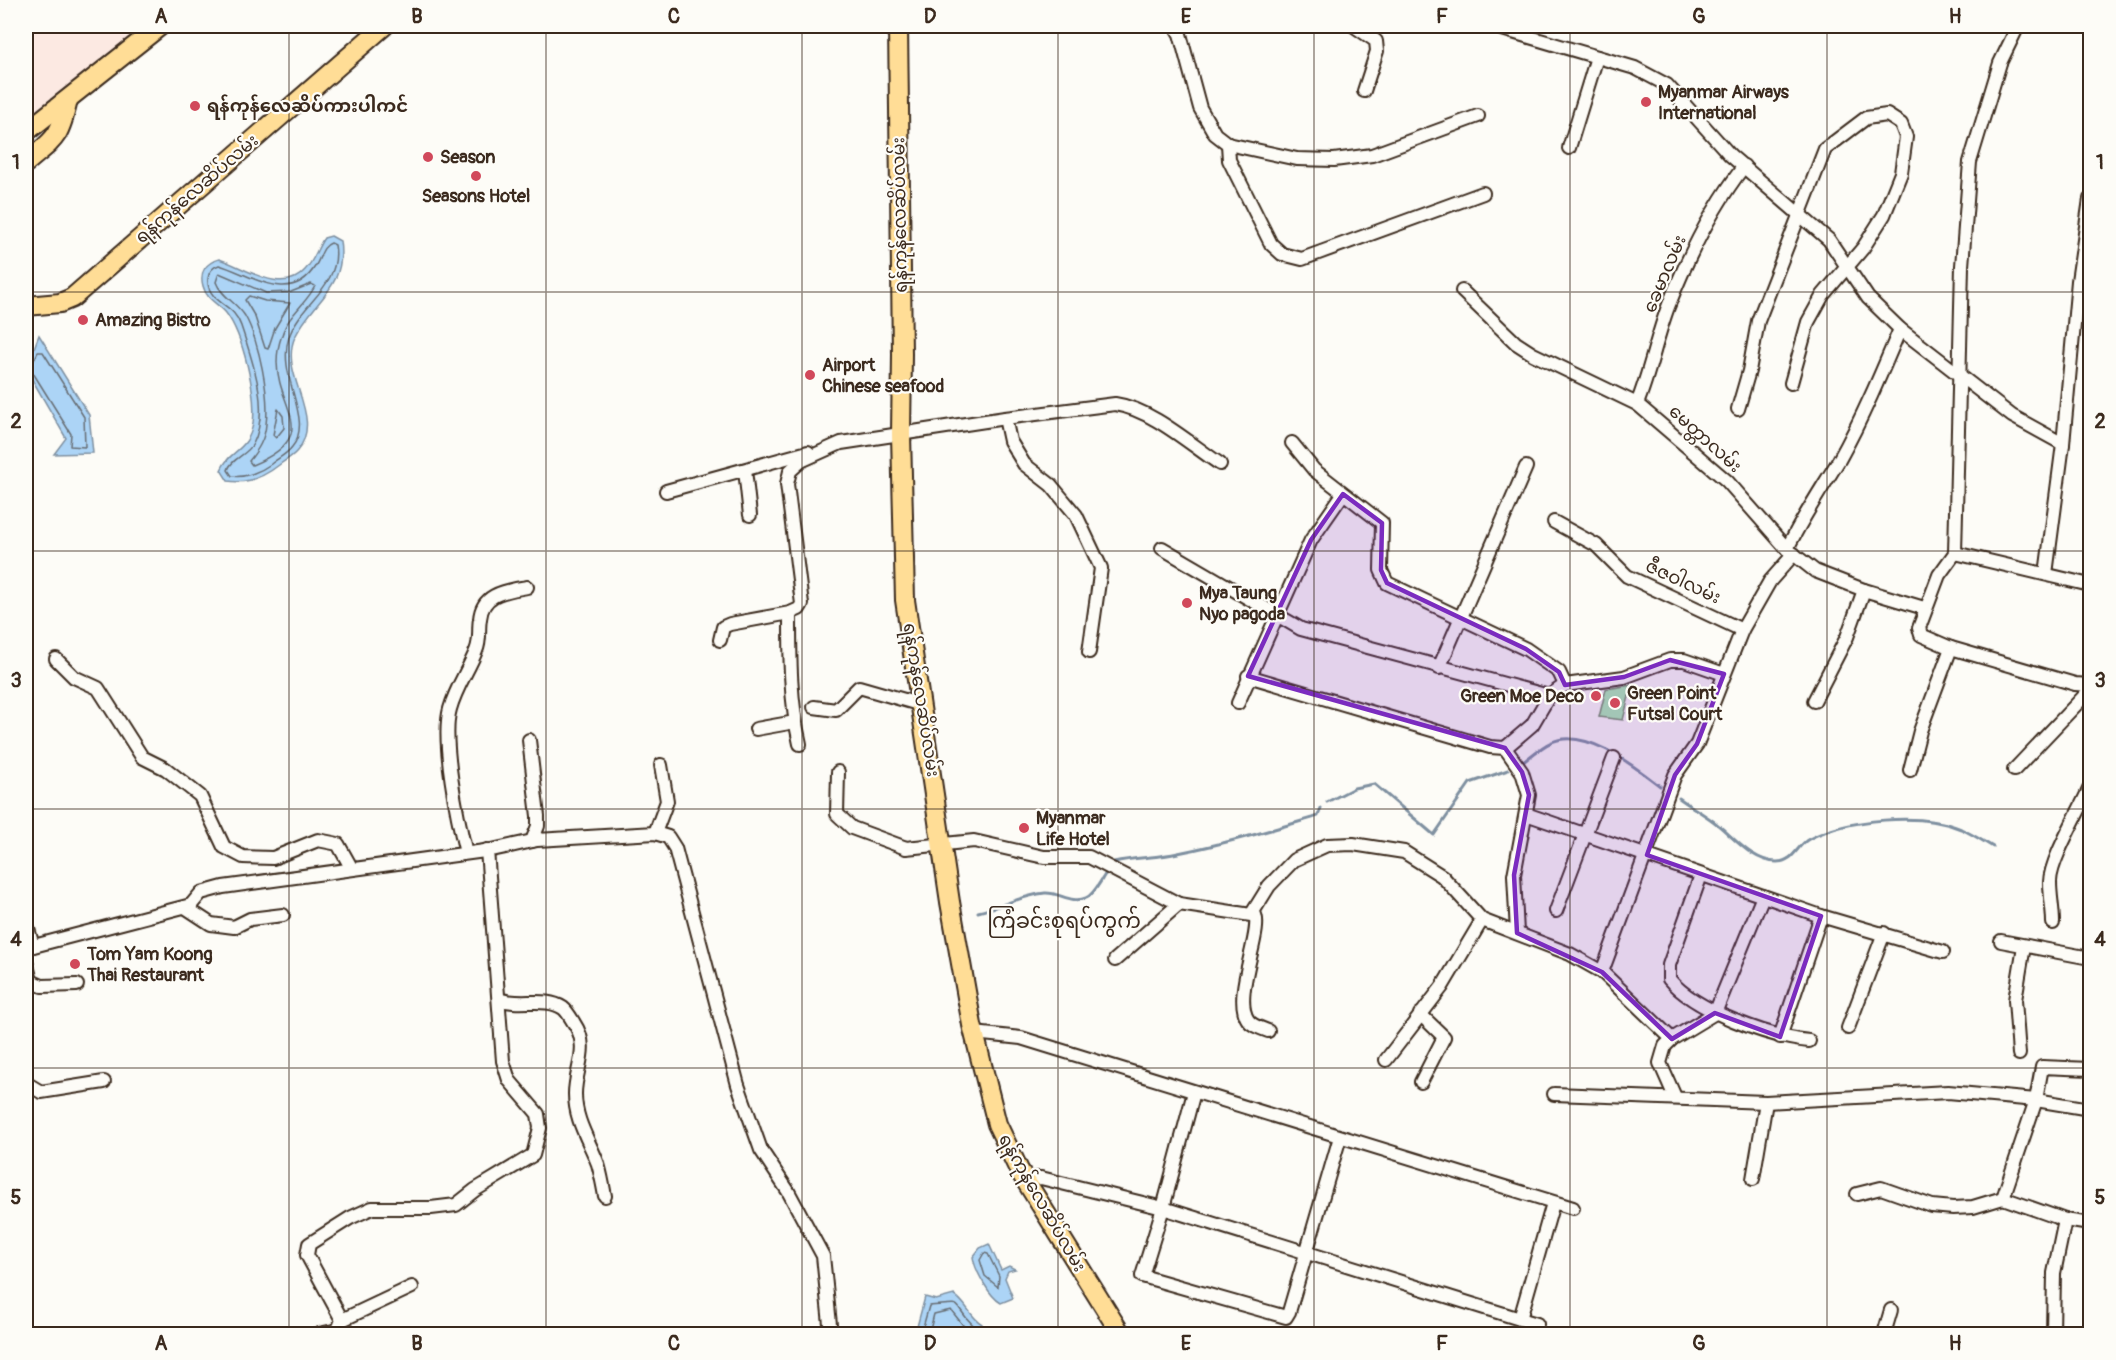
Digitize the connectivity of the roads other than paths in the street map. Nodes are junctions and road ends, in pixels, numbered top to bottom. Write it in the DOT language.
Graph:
graph roads {
  1 [pos="160,26"];
  2 [pos="384,26"];
  3 [pos="898,26"];
  4 [pos="1175,26"];
  5 [pos="1354,26"];
  6 [pos="1492,26"];
  7 [pos="2018,26"];
  8 [pos="1597,57"];
  9 [pos="1364,91"];
  10 [pos="68,100"];
  11 [pos="1478,116"];
  12 [pos="26,132"];
  13 [pos="1228,144"];
  14 [pos="1569,148"];
  15 [pos="26,163"];
  16 [pos="1744,166"];
  17 [pos="1483,192"];
  18 [pos="2091,199"];
  19 [pos="1801,214"];
  20 [pos="1847,266"];
  21 [pos="1462,291"];
  22 [pos="26,306"];
  23 [pos="1900,330"];
  24 [pos="1958,374"];
  25 [pos="1791,383"];
  26 [pos="1637,404"];
  27 [pos="1738,409"];
  28 [pos="1005,418"];
  29 [pos="901,434"];
  30 [pos="1292,443"];
  31 [pos="2063,444"];
  32 [pos="826,449"];
  33 [pos="1220,464"];
  34 [pos="1526,467"];
  35 [pos="745,470"];
  36 [pos="666,491"];
  37 [pos="1343,494"];
  38 [pos="750,515"];
  39 [pos="1554,522"];
  40 [pos="1162,548"];
  41 [pos="1791,551"];
  42 [pos="1955,553"];
  43 [pos="2046,574"];
  44 [pos="2091,585"];
  45 [pos="527,587"];
  46 [pos="1864,590"];
  47 [pos="1924,608"];
  48 [pos="790,613"];
  49 [pos="1275,615"];
  50 [pos="1462,618"];
  51 [pos="1742,630"];
  52 [pos="720,640"];
  53 [pos="1951,648"];
  54 [pos="1089,652"];
  55 [pos="56,659"];
  56 [pos="1439,668"];
  57 [pos="1724,674"];
  58 [pos="1248,676"];
  59 [pos="1565,685"];
  60 [pos="2091,685"];
  61 [pos="2091,690"];
  62 [pos="1549,696"];
  63 [pos="1814,700"];
  64 [pos="1238,703"];
  65 [pos="922,705"];
  66 [pos="814,707"];
  67 [pos="795,722"];
  68 [pos="756,729"];
  69 [pos="529,740"];
  70 [pos="800,744"];
  71 [pos="1505,748"];
  72 [pos="1614,758"];
  73 [pos="661,765"];
  74 [pos="1910,770"];
  75 [pos="2014,770"];
  76 [pos="838,772"];
  77 [pos="2091,787"];
  78 [pos="1526,814"];
  79 [pos="655,833"];
  80 [pos="1585,834"];
  81 [pos="532,841"];
  82 [pos="942,842"];
  83 [pos="487,850"];
  84 [pos="466,854"];
  85 [pos="1647,855"];
  86 [pos="352,869"];
  87 [pos="1701,875"];
  88 [pos="1763,896"];
  89 [pos="1179,903"];
  90 [pos="185,907"];
  91 [pos="1556,911"];
  92 [pos="1254,913"];
  93 [pos="283,915"];
  94 [pos="1821,916"];
  95 [pos="1482,920"];
  96 [pos="26,921"];
  97 [pos="2053,924"];
  98 [pos="1517,933"];
  99 [pos="1884,933"];
  100 [pos="2001,941"];
  101 [pos="2024,946"];
  102 [pos="29,947"];
  103 [pos="1943,952"];
  104 [pos="2091,958"];
  105 [pos="1115,960"];
  106 [pos="26,961"];
  107 [pos="1602,972"];
  108 [pos="77,985"];
  109 [pos="500,999"];
  110 [pos="1716,1013"];
  111 [pos="1420,1014"];
  112 [pos="1848,1028"];
  113 [pos="1268,1031"];
  114 [pos="974,1033"];
  115 [pos="1780,1036"];
  116 [pos="1672,1039"];
  117 [pos="1809,1041"];
  118 [pos="2019,1054"];
  119 [pos="1386,1060"];
  120 [pos="2091,1069"];
  121 [pos="104,1082"];
  122 [pos="1421,1082"];
  123 [pos="26,1083"];
  124 [pos="1194,1092"];
  125 [pos="1554,1094"];
  126 [pos="1675,1097"];
  127 [pos="2036,1100"];
  128 [pos="1766,1102"];
  129 [pos="2091,1109"];
  130 [pos="1340,1137"];
  131 [pos="1024,1179"];
  132 [pos="1753,1179"];
  133 [pos="1857,1194"];
  134 [pos="604,1196"];
  135 [pos="2003,1198"];
  136 [pos="1553,1203"];
  137 [pos="1163,1208"];
  138 [pos="1573,1208"];
  139 [pos="2065,1220"];
  140 [pos="2091,1224"];
  141 [pos="1306,1252"];
  142 [pos="412,1287"];
  143 [pos="1891,1310"];
  144 [pos="2091,1314"];
  145 [pos="1520,1319"];
  146 [pos="342,1320"];
  147 [pos="1537,1324"];
  148 [pos="319,1335"];
  149 [pos="831,1335"];
  150 [pos="1121,1335"];
  151 [pos="1884,1335"];
  152 [pos="2053,1335"];
  153 [pos="2090,1335"];
  1 -- 10 [label="main road"];
  2 -- 22 [label="main road, ရန်ကုန်လေဆိပ်လမ်း"];
  3 -- 29 [label="main road, ရန်ကုန်လေဆိပ်လမ်း"];
  4 -- 13 [label="street"];
  5 -- 9 [label="street"];
  6 -- 8 [label="street"];
  7 -- 24 [label="street"];
  8 -- 14 [label="street"];
  8 -- 16 [label="street"];
  10 -- 12 [label="main road"];
  10 -- 15 [label="main road"];
  11 -- 13 [label="street"];
  13 -- 17 [label="street"];
  16 -- 19 [label="street"];
  16 -- 26 [label="street, ခေမာလမ်း"];
  18 -- 31 [label="street"];
  19 -- 20 [label="street"];
  19 -- 20 [label="street"];
  19 -- 27 [label="street"];
  20 -- 23 [label="street"];
  20 -- 25 [label="street"];
  21 -- 26 [label="street, မေတ္တာလမ်း"];
  23 -- 24 [label="street"];
  23 -- 41 [label="street"];
  24 -- 31 [label="street"];
  24 -- 42 [label="street"];
  26 -- 41 [label="street, မေတ္တာလမ်း"];
  28 -- 29 [label="street"];
  28 -- 33 [label="street"];
  28 -- 54 [label="street"];
  29 -- 32 [label="street"];
  29 -- 65 [label="main road, ရန်ကုန်လေဆိပ်လမ်း"];
  30 -- 37 [label="street"];
  31 -- 43 [label="street"];
  32 -- 35 [label="street"];
  32 -- 48 [label="street"];
  34 -- 50 [label="street"];
  35 -- 36 [label="street"];
  35 -- 38 [label="street"];
  37 -- 49 [label="street"];
  37 -- 50 [label="street"];
  39 -- 51 [label="street, ဇီဇဝါလမ်း"];
  40 -- 49 [label="street"];
  41 -- 46 [label="street, မေတ္တာလမ်း"];
  41 -- 51 [label="street"];
  42 -- 43 [label="street"];
  42 -- 47 [label="street"];
  43 -- 44 [label="street"];
  45 -- 84 [label="street"];
  46 -- 47 [label="street, မေတ္တာလမ်း"];
  46 -- 63 [label="street"];
  47 -- 53 [label="street"];
  48 -- 52 [label="street"];
  48 -- 67 [label="street"];
  49 -- 56 [label="street"];
  49 -- 58 [label="street"];
  50 -- 56 [label="street"];
  50 -- 59 [label="street"];
  51 -- 57 [label="street"];
  53 -- 60 [label="street"];
  53 -- 74 [label="street"];
  55 -- 86 [label="street"];
  56 -- 62 [label="street"];
  57 -- 59 [label="street"];
  57 -- 85 [label="street"];
  58 -- 64 [label="street"];
  58 -- 71 [label="street"];
  59 -- 62 [label="street"];
  61 -- 75 [label="street"];
  62 -- 71 [label="street"];
  65 -- 66 [label="street"];
  65 -- 82 [label="main road, ရန်ကုန်လေဆိပ်လမ်း"];
  67 -- 68 [label="street"];
  67 -- 70 [label="street"];
  69 -- 81 [label="street"];
  71 -- 78 [label="street"];
  72 -- 80 [label="street"];
  73 -- 79 [label="street"];
  76 -- 82 [label="street"];
  77 -- 97 [label="street"];
  78 -- 80 [label="street"];
  78 -- 98 [label="street"];
  79 -- 81 [label="street"];
  79 -- 149 [label="street"];
  80 -- 85 [label="street"];
  80 -- 91 [label="street"];
  81 -- 83 [label="street"];
  82 -- 89 [label="street"];
  82 -- 114 [label="main road, ရန်ကုန်လေဆိပ်လမ်း"];
  83 -- 84 [label="street"];
  83 -- 109 [label="street"];
  84 -- 86 [label="street"];
  85 -- 87 [label="street"];
  85 -- 107 [label="street"];
  86 -- 90 [label="street"];
  87 -- 88 [label="street"];
  87 -- 110 [label="street"];
  88 -- 94 [label="street"];
  88 -- 110 [label="street"];
  89 -- 92 [label="street"];
  89 -- 105 [label="street"];
  90 -- 93 [label="street"];
  90 -- 102 [label="street"];
  92 -- 95 [label="street"];
  92 -- 113 [label="street"];
  94 -- 99 [label="street"];
  94 -- 115 [label="street"];
  95 -- 98 [label="street"];
  95 -- 111 [label="street"];
  96 -- 102 [label="street"];
  98 -- 107 [label="street"];
  99 -- 103 [label="street"];
  99 -- 112 [label="street"];
  100 -- 101 [label="street"];
  101 -- 104 [label="street"];
  101 -- 118 [label="street"];
  106 -- 108 [label="street"];
  107 -- 116 [label="street"];
  109 -- 134 [label="street"];
  109 -- 146 [label="street"];
  110 -- 115 [label="street"];
  110 -- 116 [label="street"];
  111 -- 119 [label="street"];
  111 -- 122 [label="street"];
  114 -- 124 [label="street"];
  114 -- 131 [label="main road, ရန်ကုန်လေဆိပ်လမ်း"];
  115 -- 117 [label="street"];
  116 -- 126 [label="street"];
  120 -- 127 [label="street"];
  121 -- 123 [label="street"];
  124 -- 130 [label="street"];
  124 -- 137 [label="street"];
  125 -- 126 [label="street"];
  126 -- 128 [label="street"];
  127 -- 128 [label="street"];
  127 -- 129 [label="street"];
  127 -- 135 [label="street"];
  128 -- 132 [label="street"];
  130 -- 136 [label="street"];
  130 -- 141 [label="street"];
  131 -- 137 [label="street"];
  131 -- 150 [label="main road, ရန်ကုန်လေဆိပ်လမ်း"];
  133 -- 135 [label="street"];
  135 -- 139 [label="street"];
  136 -- 138 [label="street"];
  136 -- 145 [label="street"];
  137 -- 141 [label="street"];
  137 -- 141 [label="street"];
  139 -- 140 [label="street"];
  139 -- 152 [label="street"];
  141 -- 145 [label="street"];
  142 -- 146 [label="street"];
  143 -- 151 [label="street"];
  144 -- 153 [label="street"];
  145 -- 147 [label="street"];
  146 -- 148 [label="street"];
}
